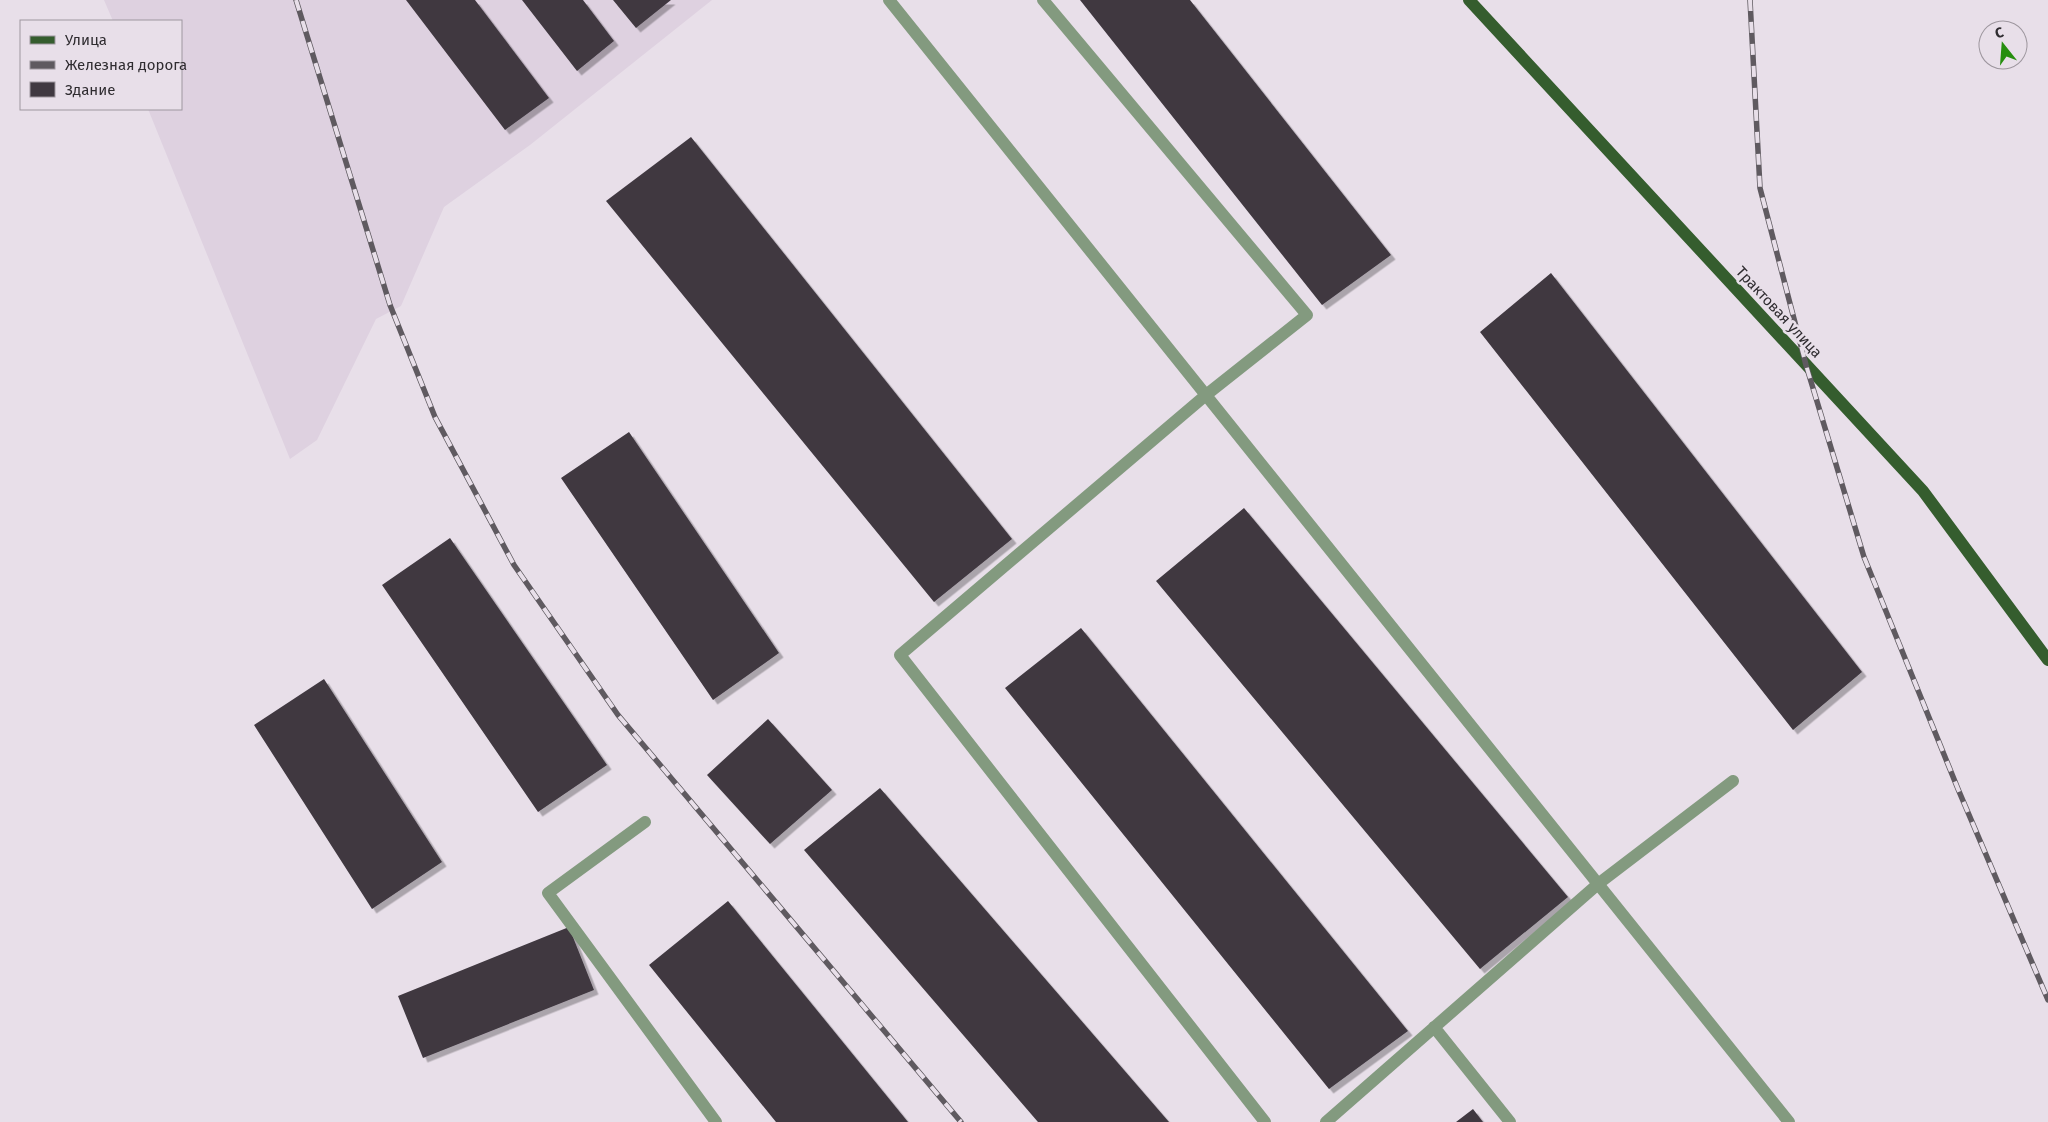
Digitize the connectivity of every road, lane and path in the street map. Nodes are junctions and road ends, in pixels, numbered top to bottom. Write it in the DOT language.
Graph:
graph roads {
  1 [pos="889,0"];
  2 [pos="1043,0"];
  3 [pos="1469,0"];
  4 [pos="1206,395"];
  5 [pos="2048,660"];
  6 [pos="1733,781"];
  7 [pos="645,822"];
  8 [pos="1598,884"];
  9 [pos="1434,1028"];
  10 [pos="716,1122"];
  11 [pos="1265,1122"];
  12 [pos="1326,1122"];
  13 [pos="1510,1122"];
  14 [pos="1789,1122"];
  1 -- 4 [label="lane"];
  2 -- 4 [label="lane"];
  3 -- 5 [label="main road, Трактовая улица"];
  4 -- 8 [label="lane"];
  4 -- 11 [label="lane"];
  6 -- 8 [label="lane"];
  7 -- 10 [label="lane"];
  8 -- 9 [label="lane"];
  8 -- 14 [label="lane"];
  9 -- 12 [label="lane"];
  9 -- 13 [label="lane"];
}
